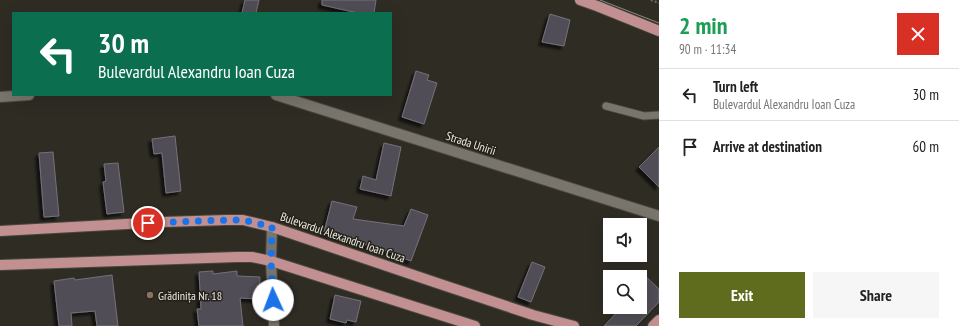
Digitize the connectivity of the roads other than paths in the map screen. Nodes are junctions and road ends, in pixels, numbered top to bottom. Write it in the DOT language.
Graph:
graph roads {
  1 [pos="580,0"];
  2 [pos="659,31"];
  3 [pos="14,96"];
  4 [pos="279,96"];
  5 [pos="0,97"];
  6 [pos="606,106"];
  7 [pos="659,114"];
  8 [pos="659,216"];
  9 [pos="272,227"];
  10 [pos="0,231"];
  11 [pos="271,261"];
  12 [pos="0,265"];
  13 [pos="659,320"];
  14 [pos="274,326"];
  15 [pos="475,326"];
  16 [pos="574,326"];
  17 [pos="653,326"];
  1 -- 2 [label="main road"];
  3 -- 5 [label="street"];
  4 -- 8 [label="street, Strada Unirii"];
  6 -- 7 [label="lane"];
  9 -- 10 [label="main road, Bulevardul Alexandru Ioan Cuza"];
  9 -- 11 [label="street"];
  9 -- 16 [label="main road, Bulevardul Alexandru Ioan Cuza"];
  11 -- 12 [label="main road"];
  11 -- 14 [label="street"];
  11 -- 15 [label="main road"];
  13 -- 17 [label="main road"];
}
